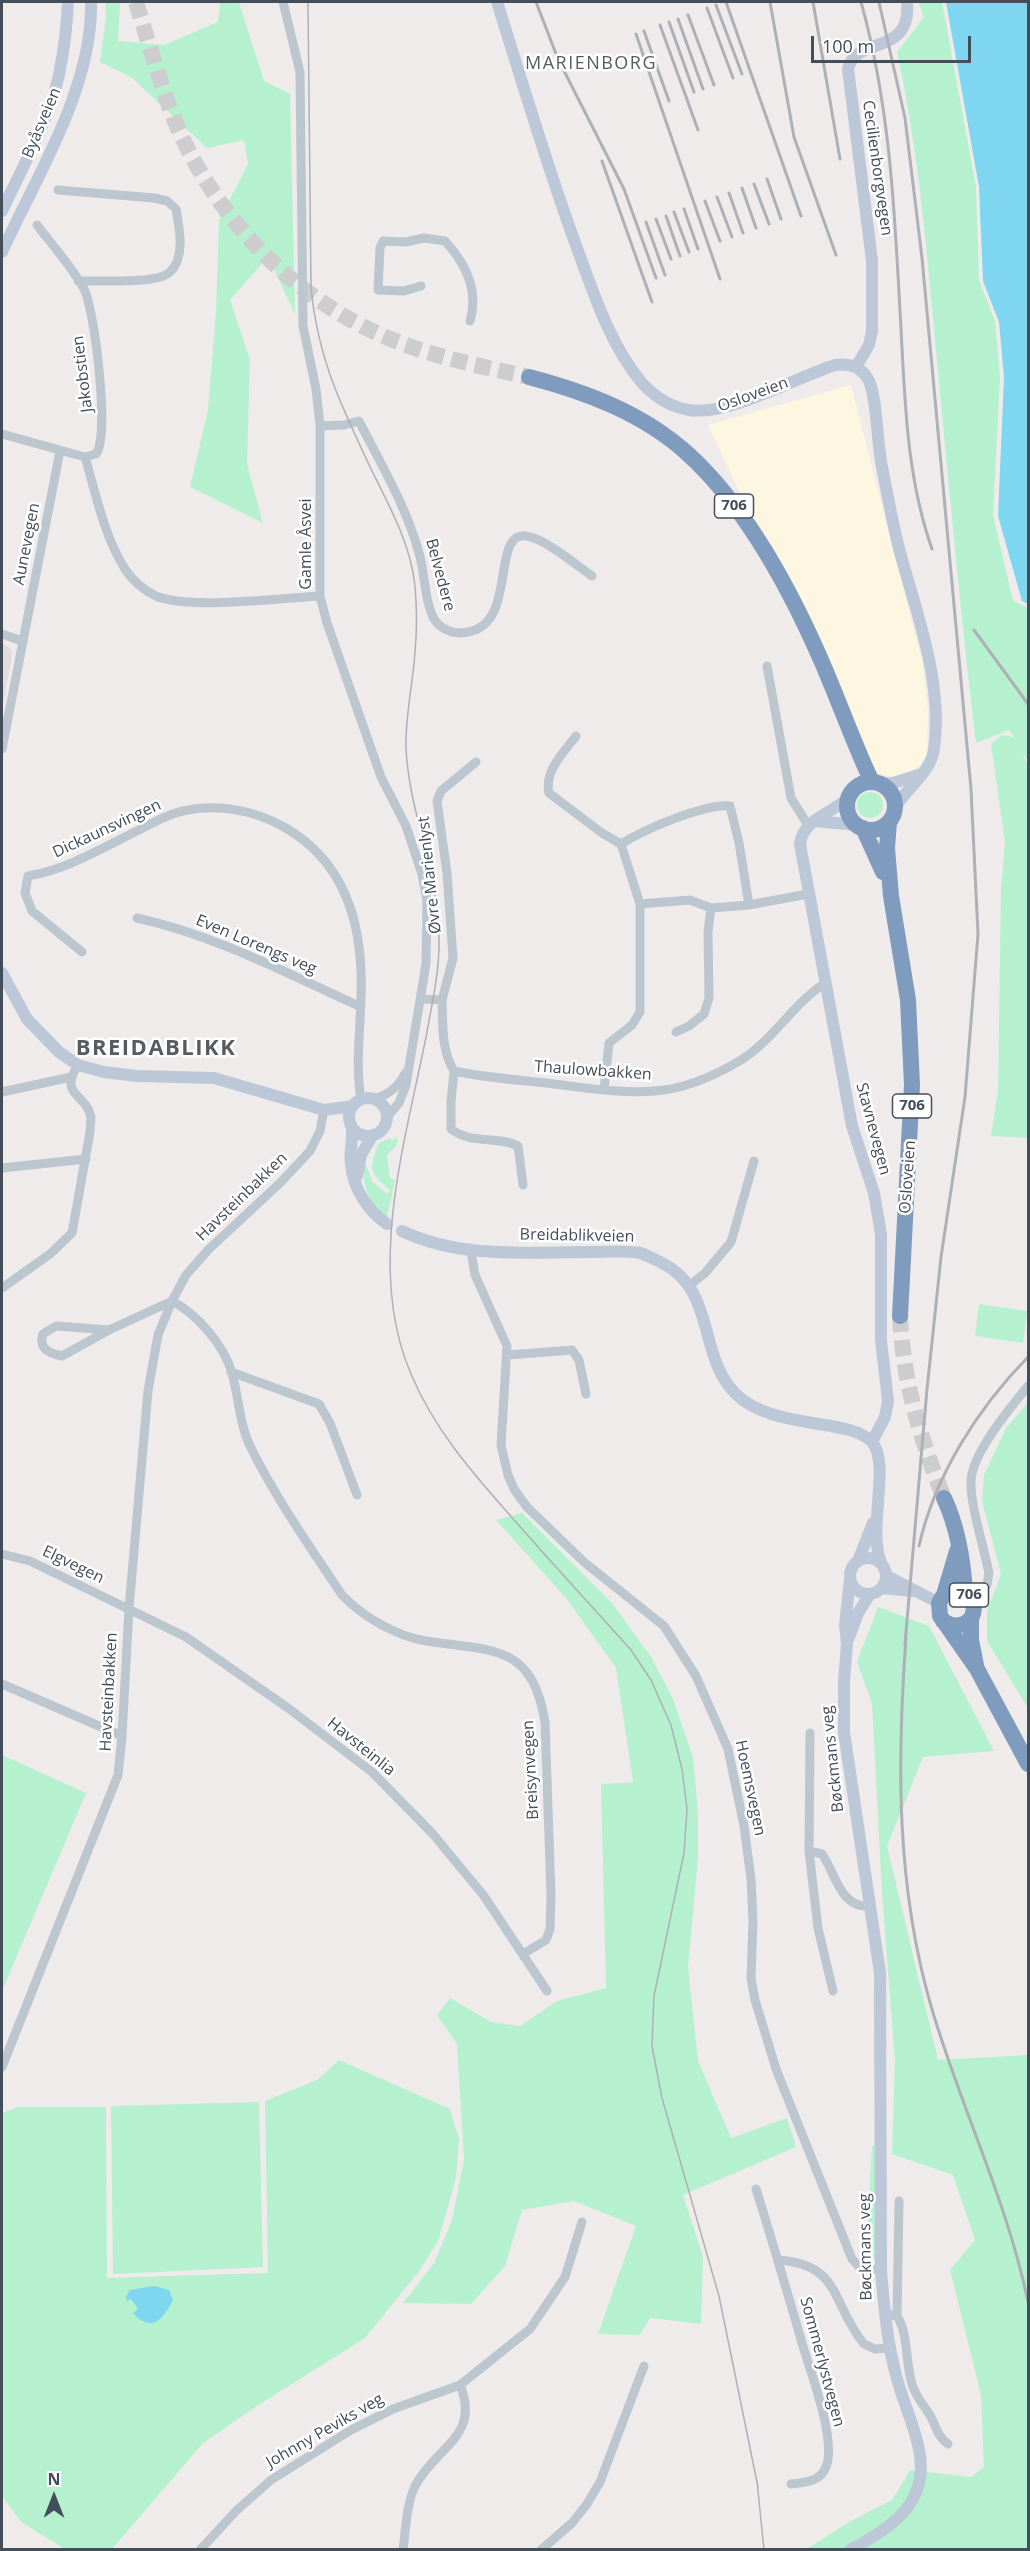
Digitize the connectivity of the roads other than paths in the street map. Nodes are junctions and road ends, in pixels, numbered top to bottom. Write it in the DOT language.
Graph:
graph roads {
  1 [pos="68,2"];
  2 [pos="91,2"];
  3 [pos="283,2"];
  4 [pos="497,2"];
  5 [pos="907,2"];
  6 [pos="58,190"];
  7 [pos="2,212"];
  8 [pos="37,225"];
  9 [pos="406,242"];
  10 [pos="2,252"];
  11 [pos="407,253"];
  12 [pos="78,281"];
  13 [pos="421,286"];
  14 [pos="470,321"];
  15 [pos="856,367"];
  16 [pos="529,377"];
  17 [pos="320,426"];
  18 [pos="2,434"];
  19 [pos="60,451"];
  20 [pos="85,457"];
  21 [pos="592,576"];
  22 [pos="320,596"];
  23 [pos="2,634"];
  24 [pos="22,641"];
  25 [pos="767,666"];
  26 [pos="846,726"];
  27 [pos="576,736"];
  28 [pos="2,749"];
  29 [pos="476,762"];
  30 [pos="923,773"];
  31 [pos="876,783"];
  32 [pos="850,795"];
  33 [pos="892,815"];
  34 [pos="811,823"];
  35 [pos="859,827"];
  36 [pos="621,844"];
  37 [pos="808,894"];
  38 [pos="891,896"];
  39 [pos="640,904"];
  40 [pos="749,905"];
  41 [pos="711,908"];
  42 [pos="137,918"];
  43 [pos="82,952"];
  44 [pos="2,973"];
  45 [pos="825,983"];
  46 [pos="421,999"];
  47 [pos="442,1000"];
  48 [pos="361,1007"];
  49 [pos="676,1032"];
  50 [pos="78,1065"];
  51 [pos="408,1070"];
  52 [pos="454,1071"];
  53 [pos="71,1077"];
  54 [pos="604,1090"];
  55 [pos="2,1092"];
  56 [pos="363,1102"];
  57 [pos="324,1110"];
  58 [pos="387,1117"];
  59 [pos="351,1125"];
  60 [pos="372,1136"];
  61 [pos="86,1160"];
  62 [pos="754,1161"];
  63 [pos="2,1168"];
  64 [pos="356,1183"];
  65 [pos="523,1185"];
  66 [pos="387,1224"];
  67 [pos="402,1231"];
  68 [pos="471,1251"];
  69 [pos="690,1285"];
  70 [pos="2,1288"];
  71 [pos="172,1301"];
  72 [pos="900,1316"];
  73 [pos="109,1330"];
  74 [pos="508,1355"];
  75 [pos="231,1372"];
  76 [pos="1029,1386"];
  77 [pos="586,1394"];
  78 [pos="872,1442"];
  79 [pos="357,1495"];
  80 [pos="944,1498"];
  81 [pos="875,1516"];
  82 [pos="958,1547"];
  83 [pos="2,1554"];
  84 [pos="858,1561"];
  85 [pos="881,1562"];
  86 [pos="850,1579"];
  87 [pos="884,1582"];
  88 [pos="870,1594"];
  89 [pos="941,1599"];
  90 [pos="970,1604"];
  91 [pos="129,1608"];
  92 [pos="944,1621"];
  93 [pos="847,1644"];
  94 [pos="977,1669"];
  95 [pos="2,1684"];
  96 [pos="810,1733"];
  97 [pos="122,1736"];
  98 [pos="1029,1764"];
  99 [pos="809,1851"];
  100 [pos="871,1906"];
  101 [pos="523,1954"];
  102 [pos="548,1991"];
  103 [pos="833,1991"];
  104 [pos="2,2067"];
  105 [pos="756,2189"];
  106 [pos="899,2201"];
  107 [pos="582,2222"];
  108 [pos="779,2260"];
  109 [pos="881,2270"];
  110 [pos="891,2315"];
  111 [pos="890,2348"];
  112 [pos="644,2366"];
  113 [pos="460,2385"];
  114 [pos="948,2444"];
  115 [pos="791,2484"];
  116 [pos="200,2550"];
  117 [pos="403,2550"];
  118 [pos="542,2550"];
  119 [pos="850,2550"];
  1 -- 7 [label="street, Byåsveien"];
  2 -- 10 [label="street, Byåsveien"];
  3 -- 17 [label="street, Gamle Åsvei"];
  4 -- 15 [label="street, Osloveien"];
  5 -- 15 [label="street, Cecilienborgvegen"];
  6 -- 12 [label="street"];
  8 -- 12 [label="street"];
  9 -- 11 [label="street"];
  9 -- 13 [label="street"];
  9 -- 14 [label="street"];
  12 -- 20 [label="street, Jakobstien"];
  15 -- 30 [label="street"];
  16 -- 26 [label="highway, 706"];
  17 -- 21 [label="street, Belvedere"];
  17 -- 22 [label="street, Gamle Åsvei"];
  18 -- 19 [label="street"];
  19 -- 20 [label="street"];
  19 -- 24 [label="street, Aunevegen"];
  20 -- 22 [label="street"];
  22 -- 46 [label="street, Gamle Åsvei"];
  23 -- 24 [label="street"];
  24 -- 28 [label="street, Aunevegen"];
  25 -- 34 [label="street"];
  26 -- 31 [label="highway, 706"];
  26 -- 32 [label="highway, 706"];
  27 -- 36 [label="street"];
  29 -- 47 [label="street, Øvre Marienlyst"];
  30 -- 31 [label="street"];
  30 -- 33 [label="street"];
  31 -- 32 [label="highway"];
  31 -- 33 [label="highway, 706"];
  32 -- 34 [label="street"];
  32 -- 35 [label="highway, 706"];
  33 -- 35 [label="highway"];
  33 -- 38 [label="highway, Osloveien / 706"];
  34 -- 35 [label="street"];
  34 -- 37 [label="street, Stavnevegen"];
  35 -- 38 [label="highway, Osloveien / 706"];
  36 -- 39 [label="street"];
  36 -- 40 [label="street"];
  37 -- 40 [label="street"];
  37 -- 45 [label="street, Stavnevegen"];
  38 -- 72 [label="highway, Osloveien / 706"];
  39 -- 41 [label="street"];
  39 -- 54 [label="street"];
  40 -- 41 [label="street"];
  41 -- 49 [label="street"];
  42 -- 48 [label="street, Even Lorengs veg"];
  43 -- 48 [label="street, Dickaunsvingen"];
  44 -- 50 [label="street"];
  45 -- 54 [label="street, Thaulowbakken"];
  45 -- 78 [label="street, Stavnevegen"];
  46 -- 47 [label="street"];
  46 -- 51 [label="street, Gamle Åsvei"];
  47 -- 52 [label="street"];
  48 -- 56 [label="street, Dickaunsvingen"];
  50 -- 53 [label="street"];
  50 -- 57 [label="street"];
  51 -- 56 [label="street, Gamle Åsvei"];
  51 -- 58 [label="street, Gamle Åsvei"];
  52 -- 54 [label="street, Thaulowbakken"];
  52 -- 65 [label="street"];
  53 -- 55 [label="street"];
  53 -- 61 [label="street"];
  56 -- 57 [label="street"];
  56 -- 58 [label="street"];
  56 -- 59 [label="street"];
  57 -- 59 [label="street"];
  57 -- 71 [label="street, Havsteinbakken"];
  58 -- 60 [label="street"];
  59 -- 60 [label="street"];
  59 -- 64 [label="street"];
  60 -- 64 [label="street"];
  61 -- 63 [label="street"];
  61 -- 70 [label="street"];
  62 -- 69 [label="street"];
  64 -- 66 [label="street"];
  67 -- 68 [label="street, Breidablikveien"];
  68 -- 69 [label="street, Breidablikveien"];
  68 -- 74 [label="street, Hoemsvegen"];
  69 -- 78 [label="street, Breidablikveien"];
  71 -- 73 [label="street"];
  71 -- 75 [label="street, Breisynvegen"];
  71 -- 91 [label="street, Havsteinbakken"];
  73 -- 73 [label="street"];
  74 -- 77 [label="street"];
  74 -- 109 [label="street, Hoemsvegen"];
  75 -- 79 [label="street"];
  75 -- 101 [label="street, Breisynvegen"];
  76 -- 90 [label="street"];
  78 -- 81 [label="street"];
  80 -- 82 [label="highway, 706"];
  81 -- 84 [label="street"];
  81 -- 85 [label="street"];
  82 -- 89 [label="highway, 706"];
  82 -- 90 [label="highway, 706"];
  83 -- 91 [label="street, Elgvegen"];
  84 -- 85 [label="street"];
  84 -- 86 [label="street"];
  85 -- 87 [label="street"];
  86 -- 88 [label="street"];
  86 -- 93 [label="street, Bøckmans veg"];
  87 -- 88 [label="street"];
  87 -- 89 [label="street"];
  88 -- 93 [label="street, Bøckmans veg"];
  89 -- 90 [label="highway, 706"];
  89 -- 92 [label="highway, 706"];
  90 -- 92 [label="highway, 706"];
  90 -- 94 [label="highway, 706"];
  91 -- 97 [label="street, Havsteinbakken"];
  91 -- 101 [label="street, Havsteinlia"];
  92 -- 94 [label="highway, 706"];
  93 -- 100 [label="street, Bøckmans veg"];
  94 -- 98 [label="highway, 706"];
  95 -- 97 [label="street"];
  96 -- 99 [label="street, Bøckmans veg"];
  97 -- 104 [label="street, Havsteinbakken"];
  99 -- 100 [label="street"];
  99 -- 103 [label="street, Bøckmans veg"];
  100 -- 109 [label="street, Bøckmans veg"];
  101 -- 102 [label="street, Havsteinlia"];
  105 -- 108 [label="street, Sommerlystvegen"];
  106 -- 110 [label="street"];
  107 -- 113 [label="street, Johnny Peviks veg"];
  108 -- 111 [label="street, Sommerlystvegen"];
  108 -- 115 [label="street, Sommerlystvegen"];
  109 -- 110 [label="street, Bøckmans veg"];
  110 -- 111 [label="street, Bøckmans veg"];
  110 -- 114 [label="street"];
  111 -- 119 [label="street, Bøckmans veg"];
  112 -- 118 [label="street"];
  113 -- 116 [label="street, Johnny Peviks veg"];
  113 -- 117 [label="street"];
}
